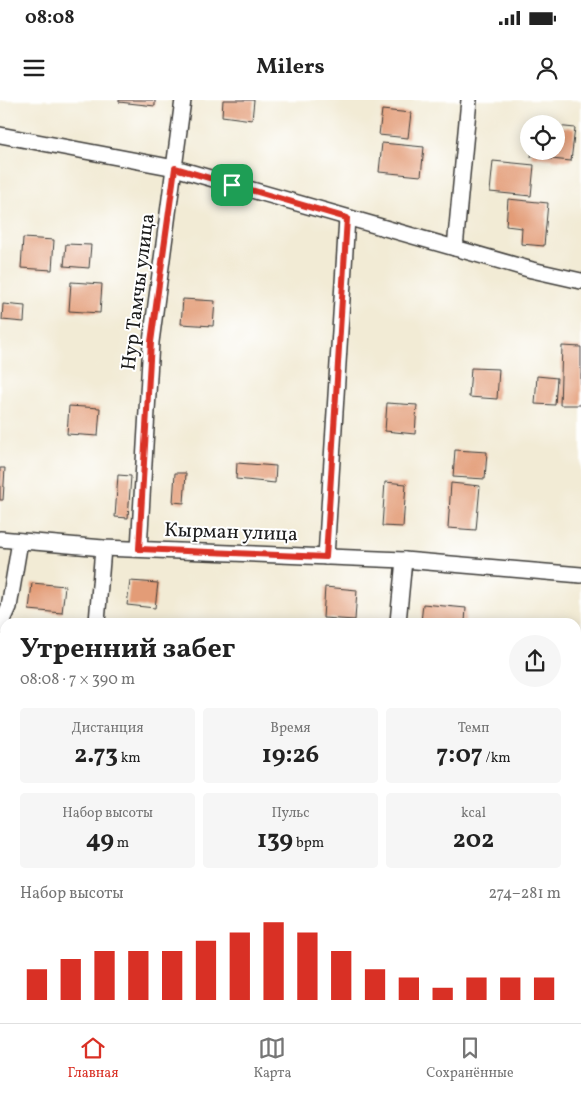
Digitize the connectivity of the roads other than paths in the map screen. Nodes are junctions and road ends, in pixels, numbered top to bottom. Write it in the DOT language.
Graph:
graph roads {
  1 [pos="183,100"];
  2 [pos="469,100"];
  3 [pos="0,135"];
  4 [pos="175,168"];
  5 [pos="347,218"];
  6 [pos="455,248"];
  7 [pos="581,281"];
  8 [pos="0,539"];
  9 [pos="20,540"];
  10 [pos="103,548"];
  11 [pos="139,549"];
  12 [pos="326,557"];
  13 [pos="404,560"];
  14 [pos="581,575"];
  15 [pos="4,618"];
  16 [pos="97,618"];
  17 [pos="398,618"];
  1 -- 4 [label="street, Нур Тамчы улица"];
  2 -- 6 [label="street"];
  3 -- 4 [label="street"];
  4 -- 5 [label="street"];
  4 -- 11 [label="street, Нур Тамчы улица"];
  5 -- 6 [label="street"];
  5 -- 12 [label="street"];
  6 -- 7 [label="street"];
  8 -- 9 [label="street, Кырман улица"];
  9 -- 10 [label="street, Кырман улица"];
  9 -- 15 [label="street"];
  10 -- 11 [label="street, Кырман улица"];
  10 -- 16 [label="street"];
  11 -- 12 [label="street, Кырман улица"];
  12 -- 13 [label="street, Кырман улица"];
  13 -- 14 [label="street, Кырман улица"];
  13 -- 17 [label="street"];
}
